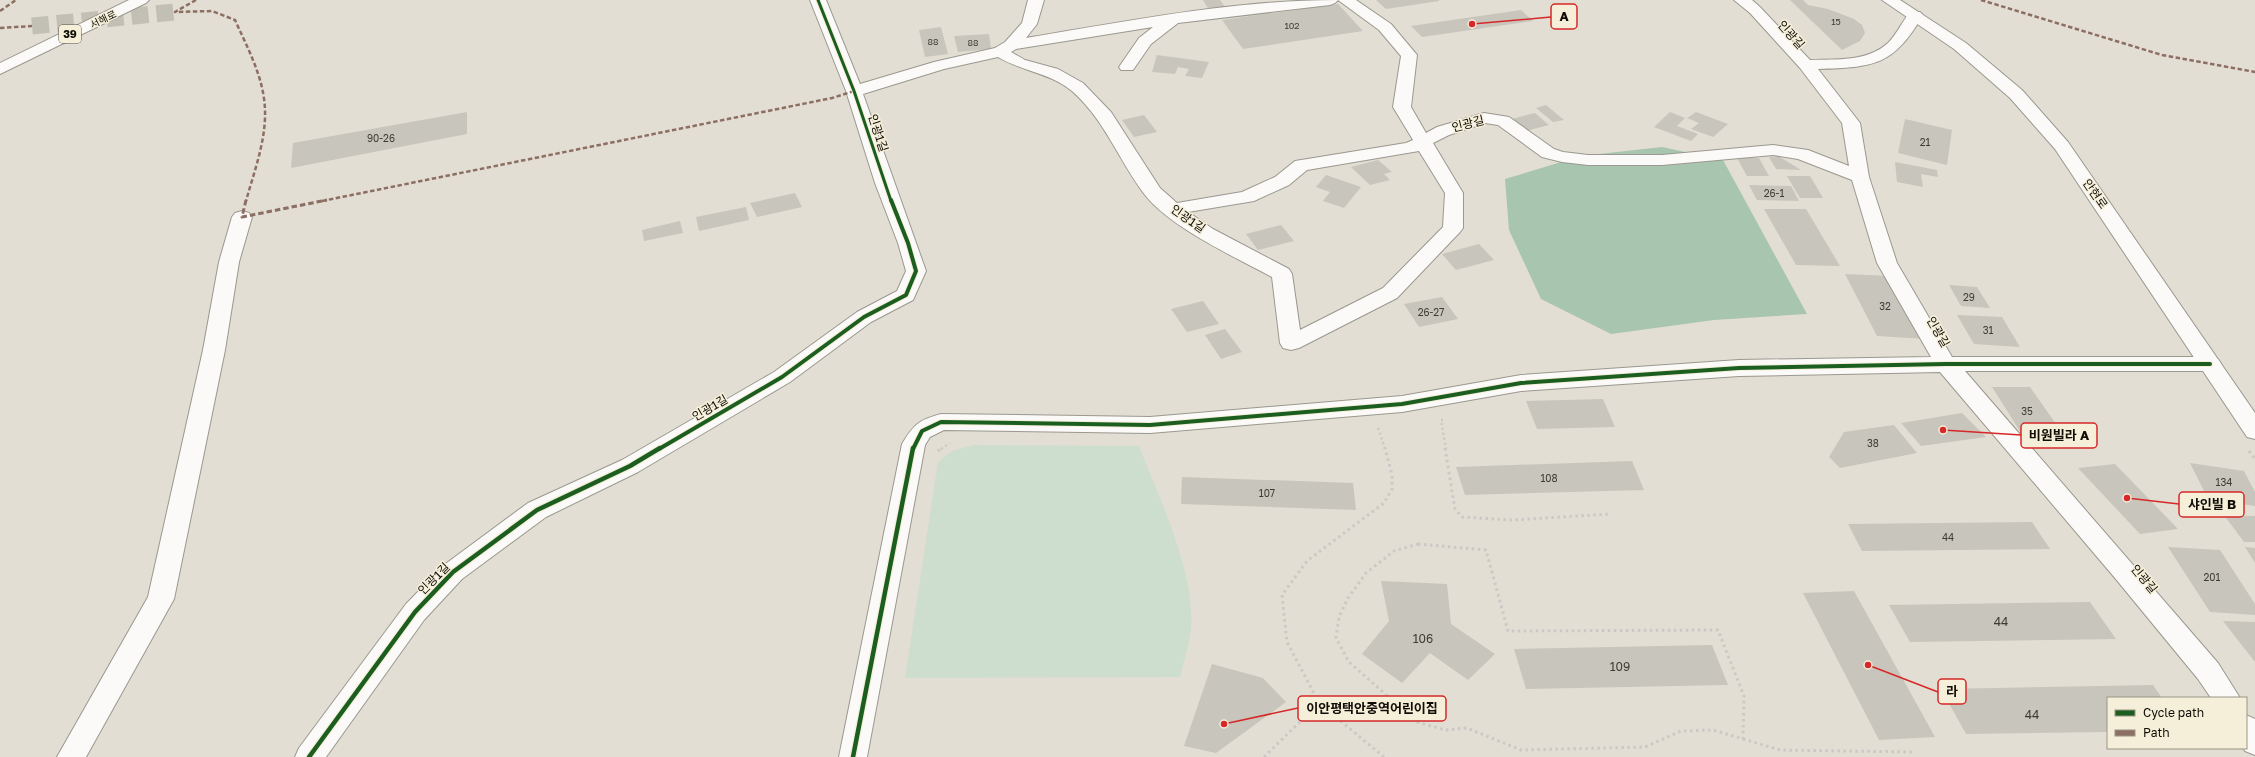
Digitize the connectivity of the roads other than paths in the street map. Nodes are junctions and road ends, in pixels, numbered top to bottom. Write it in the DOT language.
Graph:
graph roads {
  1 [pos="117,0"];
  2 [pos="141,0"];
  3 [pos="818,0"];
  4 [pos="1036,0"];
  5 [pos="1330,0"];
  6 [pos="1346,0"];
  7 [pos="1742,0"];
  8 [pos="1893,1"];
  9 [pos="1915,15"];
  10 [pos="1173,19"];
  11 [pos="1005,48"];
  12 [pos="0,56"];
  13 [pos="1806,65"];
  14 [pos="1127,67"];
  15 [pos="0,69"];
  16 [pos="854,91"];
  17 [pos="1423,143"];
  18 [pos="1860,177"];
  19 [pos="1172,209"];
  20 [pos="242,217"];
  21 [pos="1946,364"];
  22 [pos="2210,364"];
  23 [pos="2250,439"];
  24 [pos="2225,697"];
  25 [pos="2247,730"];
  26 [pos="2255,742"];
  27 [pos="71,757"];
  28 [pos="309,757"];
  29 [pos="853,757"];
  1 -- 12 [label="street, 서해로 / 39"];
  2 -- 15 [label="street, 서해로 / 39"];
  3 -- 16 [label="street, 인광1길"];
  4 -- 11 [label="street"];
  5 -- 10 [label="street"];
  6 -- 17 [label="street"];
  7 -- 13 [label="street, 인광길"];
  8 -- 9 [label="street, 안현로"];
  9 -- 13 [label="street"];
  9 -- 22 [label="street, 안현로"];
  10 -- 11 [label="street"];
  10 -- 14 [label="street"];
  11 -- 16 [label="street"];
  11 -- 19 [label="street, 인광1길"];
  13 -- 18 [label="street, 인광길"];
  16 -- 28 [label="street, 인광1길"];
  17 -- 18 [label="street, 인광길"];
  17 -- 19 [label="street, 인광길"];
  17 -- 19 [label="street, 인광1길"];
  18 -- 21 [label="street, 인광길"];
  20 -- 27 [label="street"];
  21 -- 22 [label="street"];
  21 -- 24 [label="street, 인광길"];
  21 -- 29 [label="street"];
  22 -- 23 [label="street, 안현로"];
  25 -- 26 [label="street"];
}
